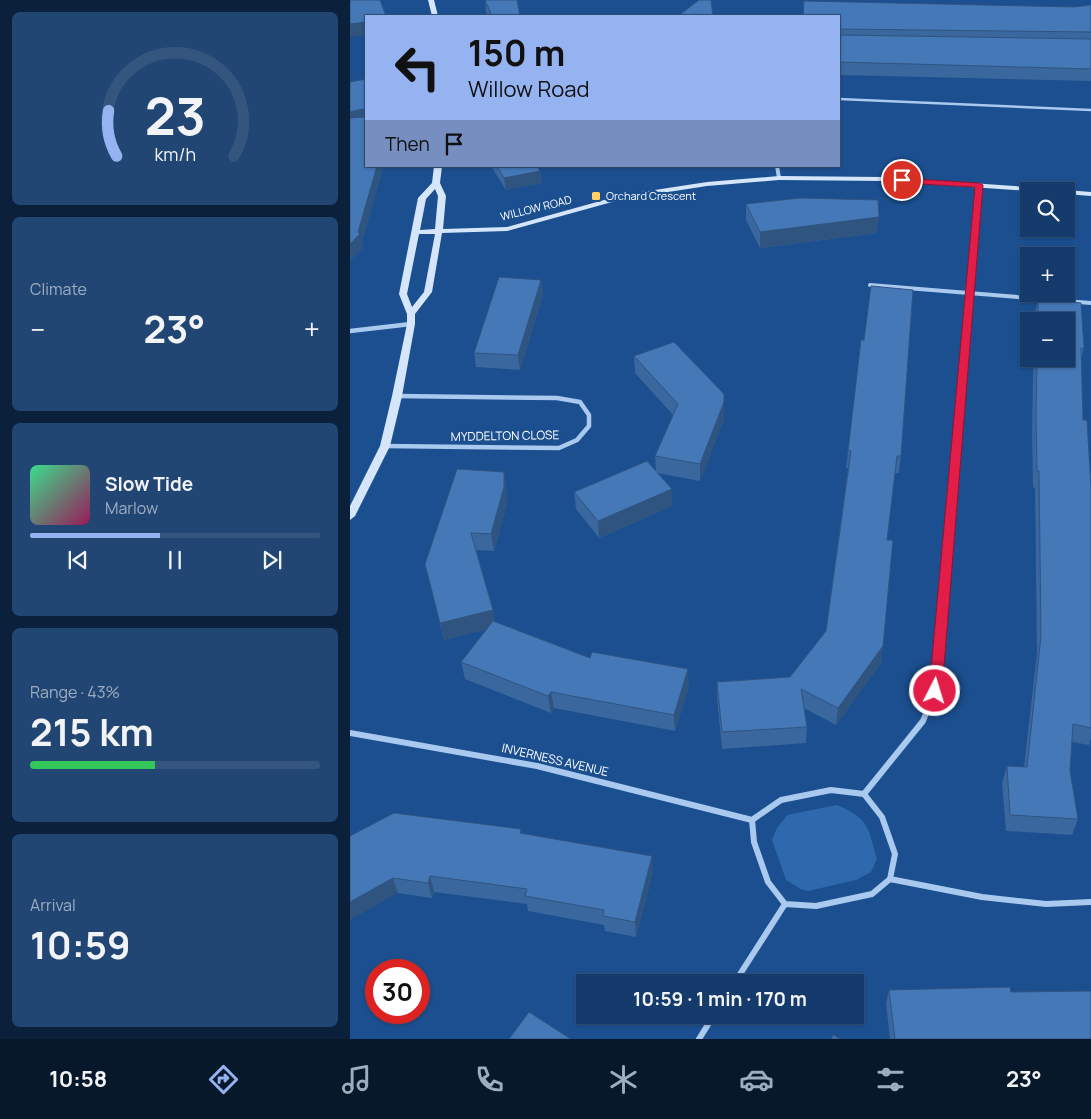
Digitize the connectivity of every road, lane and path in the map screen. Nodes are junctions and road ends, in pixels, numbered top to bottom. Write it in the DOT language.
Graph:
graph roads {
  1 [pos="431,0"];
  2 [pos="435,15"];
  3 [pos="840,99"];
  4 [pos="1091,110"];
  5 [pos="438,167"];
  6 [pos="777,167"];
  7 [pos="779,178"];
  8 [pos="436,183"];
  9 [pos="979,185"];
  10 [pos="1020,188"];
  11 [pos="1075,193"];
  12 [pos="1091,194"];
  13 [pos="438,231"];
  14 [pos="415,232"];
  15 [pos="870,285"];
  16 [pos="970,292"];
  17 [pos="1091,304"];
  18 [pos="411,319"];
  19 [pos="350,331"];
  20 [pos="397,396"];
  21 [pos="385,446"];
  22 [pos="350,516"];
  23 [pos="350,733"];
  24 [pos="864,794"];
  25 [pos="752,820"];
  26 [pos="890,879"];
  27 [pos="1091,902"];
  28 [pos="785,904"];
  29 [pos="740,974"];
  30 [pos="708,1024"];
  31 [pos="699,1039"];
  1 -- 2 [label="street"];
  3 -- 4 [label="lane"];
  5 -- 8 [label="street"];
  6 -- 7 [label="street"];
  7 -- 9 [label="street, WILLOW ROAD"];
  7 -- 13 [label="street, WILLOW ROAD"];
  8 -- 13 [label="street"];
  8 -- 14 [label="street"];
  9 -- 10 [label="street, WILLOW ROAD"];
  9 -- 16 [label="street"];
  11 -- 12 [label="street"];
  13 -- 14 [label="street, WILLOW ROAD"];
  13 -- 18 [label="street"];
  14 -- 18 [label="street"];
  15 -- 16 [label="lane"];
  16 -- 17 [label="lane"];
  16 -- 24 [label="street"];
  18 -- 19 [label="street"];
  18 -- 20 [label="street"];
  20 -- 21 [label="street"];
  20 -- 21 [label="street, MYDDELTON CLOSE"];
  21 -- 22 [label="street"];
  23 -- 25 [label="street, INVERNESS AVENUE"];
  24 -- 25 [label="street"];
  24 -- 26 [label="street"];
  25 -- 28 [label="street"];
  26 -- 27 [label="street"];
  26 -- 28 [label="street"];
  28 -- 29 [label="street"];
  30 -- 31 [label="street"];
}
